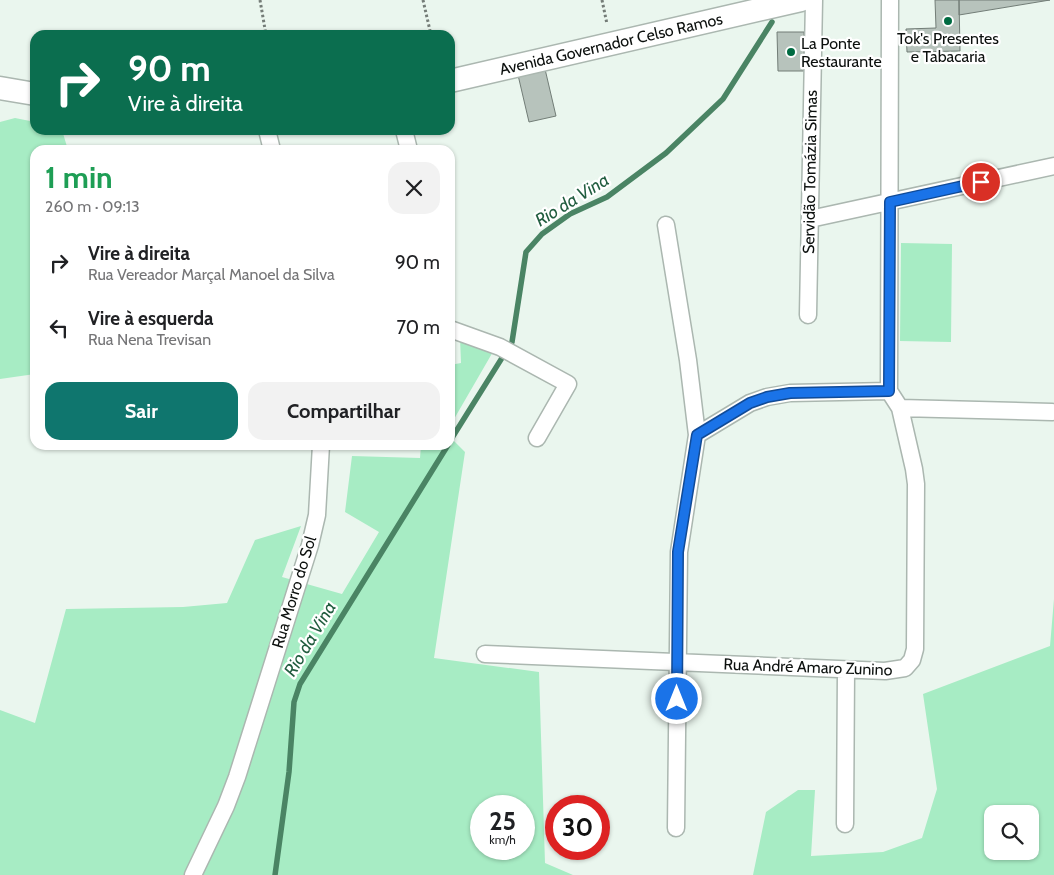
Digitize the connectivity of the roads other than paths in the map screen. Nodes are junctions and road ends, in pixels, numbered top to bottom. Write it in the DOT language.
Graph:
graph roads {
  1 [pos="801,0"];
  2 [pos="814,0"];
  3 [pos="890,0"];
  4 [pos="455,80"];
  5 [pos="0,88"];
  6 [pos="30,93"];
  7 [pos="1054,166"];
  8 [pos="890,202"];
  9 [pos="810,219"];
  10 [pos="666,225"];
  11 [pos="808,315"];
  12 [pos="455,331"];
  13 [pos="889,391"];
  14 [pos="900,408"];
  15 [pos="1052,412"];
  16 [pos="697,435"];
  17 [pos="537,438"];
  18 [pos="321,450"];
  19 [pos="485,654"];
  20 [pos="677,662"];
  21 [pos="846,670"];
  22 [pos="845,824"];
  23 [pos="676,828"];
  24 [pos="193,875"];
  1 -- 4 [label="main road, Avenida Governador Celso Ramos"];
  2 -- 9 [label="street, Servidão Tomázia Simas"];
  3 -- 8 [label="street"];
  5 -- 6 [label="main road"];
  7 -- 8 [label="street"];
  8 -- 9 [label="street"];
  8 -- 13 [label="street"];
  9 -- 11 [label="street, Servidão Tomázia Simas"];
  10 -- 16 [label="street"];
  12 -- 17 [label="street"];
  13 -- 14 [label="street, Rua André Amaro Zunino"];
  13 -- 16 [label="street"];
  14 -- 15 [label="street"];
  14 -- 21 [label="street, Rua André Amaro Zunino"];
  16 -- 20 [label="street"];
  18 -- 24 [label="street, Rua Morro do Sol"];
  19 -- 20 [label="street, Rua André Amaro Zunino"];
  20 -- 21 [label="street, Rua André Amaro Zunino"];
  20 -- 23 [label="street"];
  21 -- 22 [label="street"];
}
